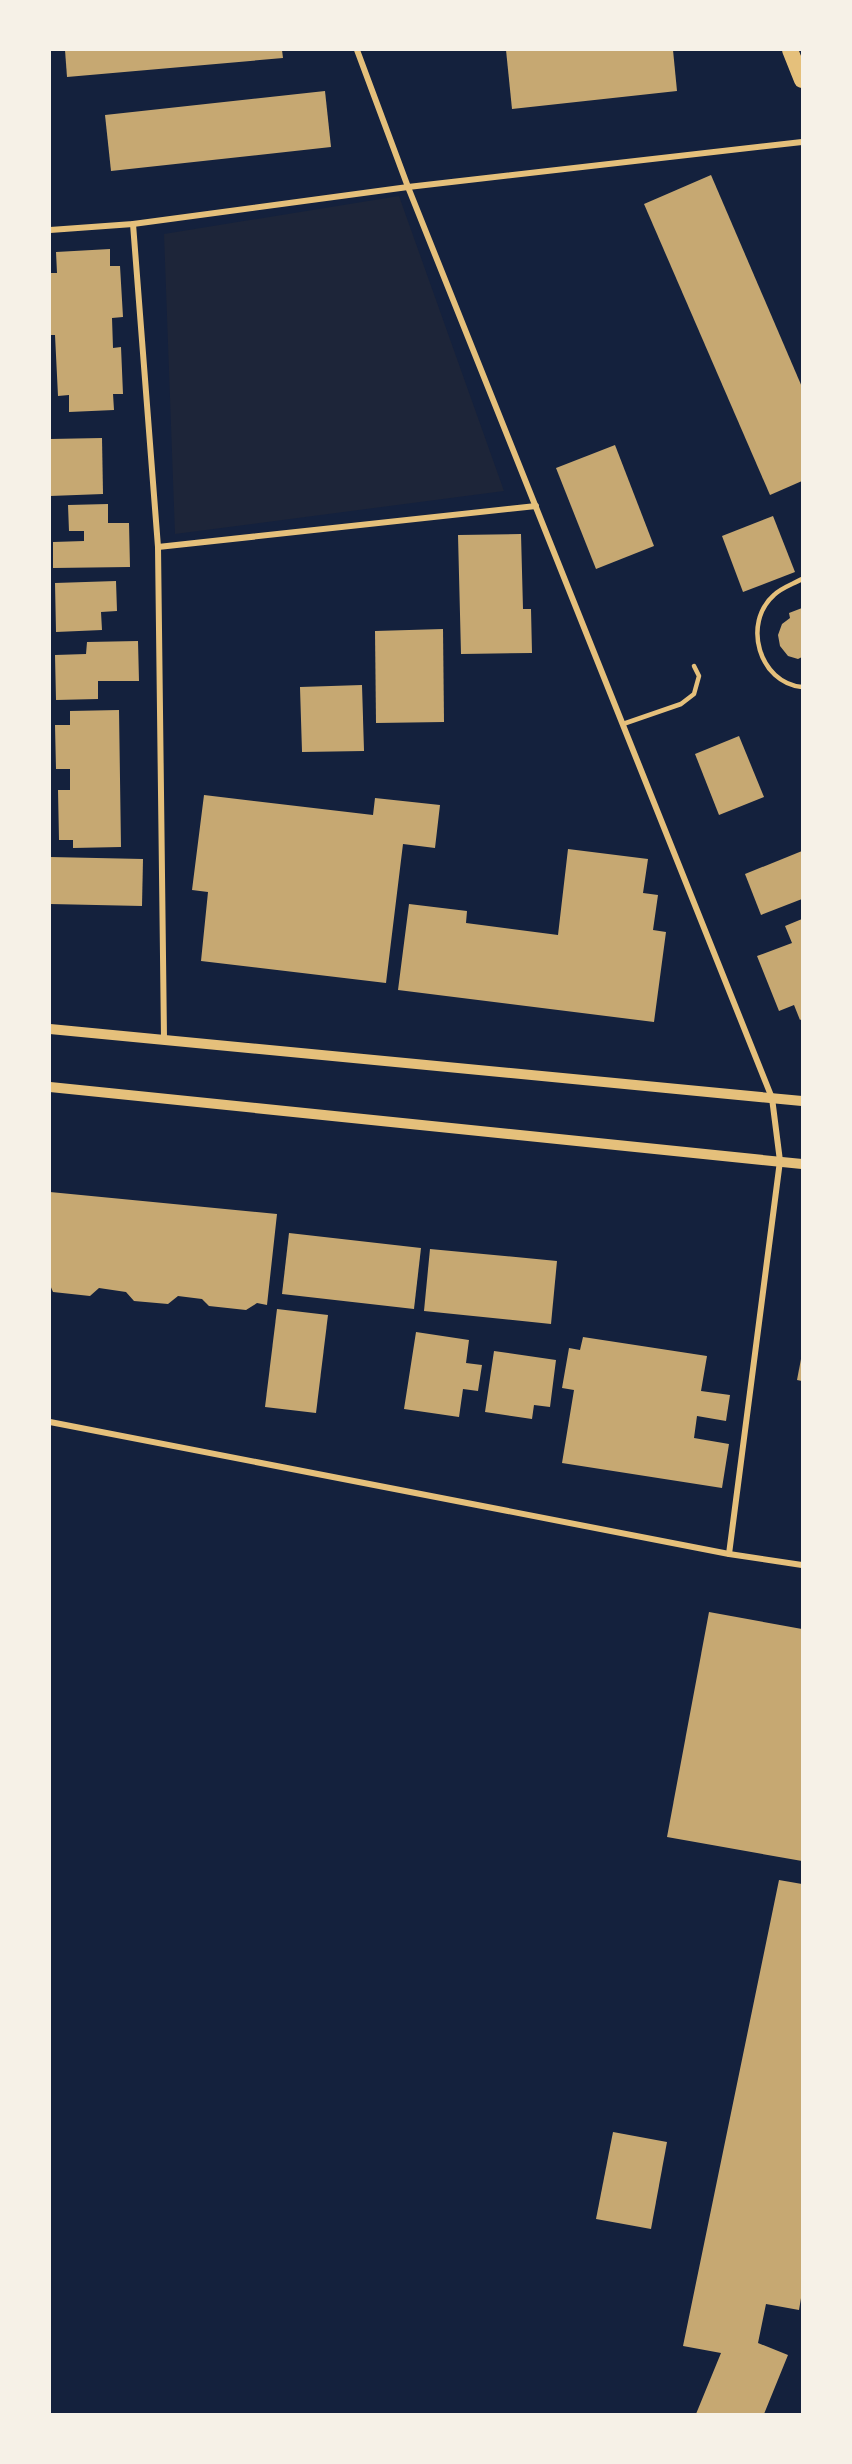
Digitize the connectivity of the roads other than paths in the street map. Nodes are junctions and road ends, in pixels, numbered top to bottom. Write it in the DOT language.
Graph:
graph roads {
  1 [pos="357,50"];
  2 [pos="790,50"];
  3 [pos="802,80"];
  4 [pos="802,142"];
  5 [pos="408,187"];
  6 [pos="133,224"];
  7 [pos="50,230"];
  8 [pos="536,506"];
  9 [pos="158,547"];
  10 [pos="802,579"];
  11 [pos="694,666"];
  12 [pos="802,687"];
  13 [pos="623,724"];
  14 [pos="50,1029"];
  15 [pos="164,1038"];
  16 [pos="50,1087"];
  17 [pos="772,1098"];
  18 [pos="802,1101"];
  19 [pos="780,1161"];
  20 [pos="802,1164"];
  21 [pos="50,1422"];
  22 [pos="729,1554"];
  23 [pos="802,1565"];
  1 -- 5 [label="street"];
  2 -- 3 [label="highway"];
  4 -- 5 [label="street"];
  5 -- 6 [label="street"];
  5 -- 8 [label="street"];
  6 -- 7 [label="street"];
  6 -- 9 [label="street"];
  8 -- 9 [label="street"];
  8 -- 13 [label="street"];
  9 -- 15 [label="street"];
  10 -- 12 [label="lane"];
  11 -- 13 [label="lane"];
  13 -- 17 [label="street"];
  14 -- 15 [label="street"];
  15 -- 17 [label="street"];
  16 -- 19 [label="street"];
  17 -- 18 [label="street"];
  17 -- 19 [label="street"];
  19 -- 20 [label="street"];
  19 -- 22 [label="street"];
  21 -- 22 [label="street"];
  22 -- 23 [label="street"];
}
